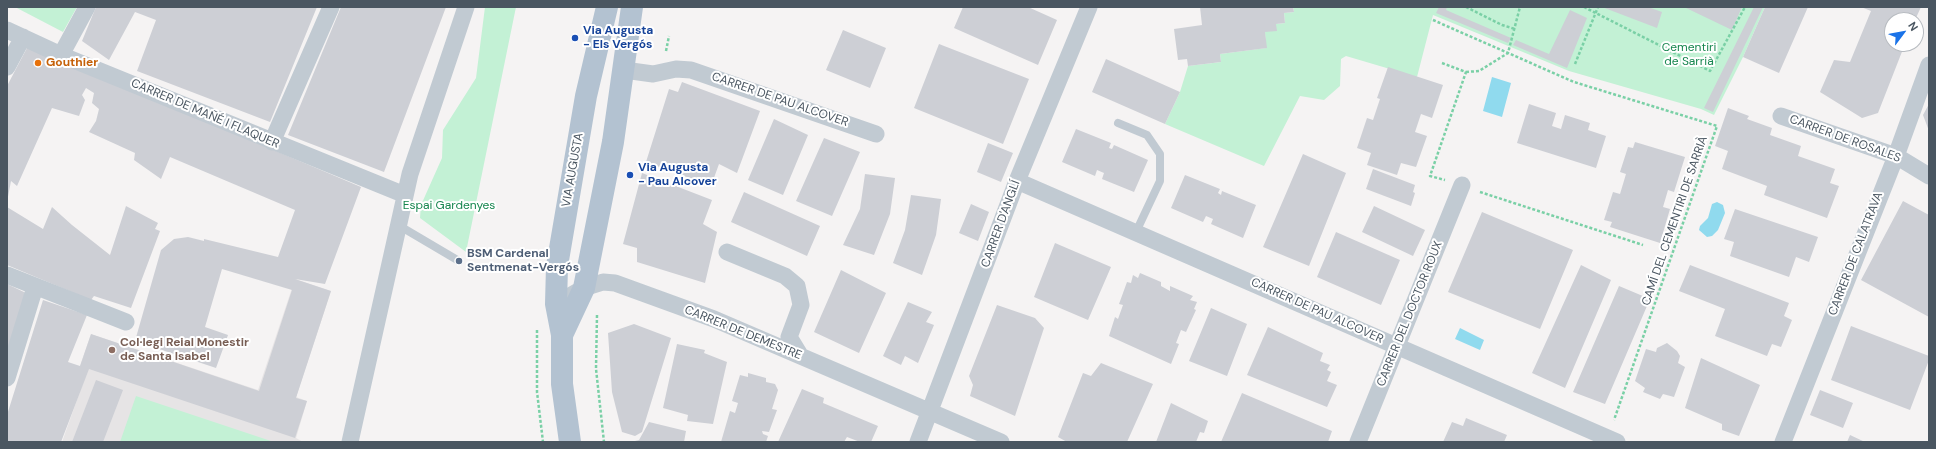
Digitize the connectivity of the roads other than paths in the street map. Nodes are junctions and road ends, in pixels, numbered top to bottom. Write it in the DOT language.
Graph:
graph roads {
  1 [pos="87,7"];
  2 [pos="331,7"];
  3 [pos="466,7"];
  4 [pos="606,7"];
  5 [pos="632,7"];
  6 [pos="1089,7"];
  7 [pos="7,30"];
  8 [pos="23,37"];
  9 [pos="61,55"];
  10 [pos="1929,65"];
  11 [pos="7,67"];
  12 [pos="624,70"];
  13 [pos="1781,116"];
  14 [pos="1118,123"];
  15 [pos="876,134"];
  16 [pos="272,142"];
  17 [pos="1896,156"];
  18 [pos="1929,176"];
  19 [pos="1017,181"];
  20 [pos="1462,185"];
  21 [pos="405,195"];
  22 [pos="398,225"];
  23 [pos="1136,232"];
  24 [pos="727,252"];
  25 [pos="459,261"];
  26 [pos="7,275"];
  27 [pos="35,287"];
  28 [pos="584,288"];
  29 [pos="556,304"];
  30 [pos="126,322"];
  31 [pos="562,335"];
  32 [pos="1397,346"];
  33 [pos="800,355"];
  34 [pos="7,378"];
  35 [pos="930,411"];
  36 [pos="1614,434"];
  37 [pos="350,442"];
  38 [pos="570,442"];
  39 [pos="918,442"];
  40 [pos="1002,442"];
  41 [pos="1358,442"];
  42 [pos="1783,442"];
  1 -- 9 [label="street"];
  2 -- 16 [label="street"];
  3 -- 21 [label="street"];
  4 -- 29 [label="main road, VIA AUGUSTA"];
  5 -- 12 [label="main road, VIA AUGUSTA"];
  6 -- 19 [label="street, CARRER D'ANGLÍ"];
  7 -- 8 [label="street, CARRER DE MAÑÉ I FLAQUER"];
  8 -- 9 [label="street, CARRER DE MAÑÉ I FLAQUER"];
  8 -- 11 [label="street"];
  9 -- 16 [label="street, CARRER DE MAÑÉ I FLAQUER"];
  10 -- 17 [label="street, CARRER DE CALATRAVA"];
  12 -- 15 [label="street, CARRER DE PAU ALCOVER"];
  12 -- 28 [label="main road, VIA AUGUSTA"];
  13 -- 17 [label="street, CARRER DE ROSALES"];
  14 -- 23 [label="lane"];
  16 -- 21 [label="street, CARRER DE MAÑÉ I FLAQUER"];
  17 -- 18 [label="street, CARRER DE ROSALES"];
  17 -- 42 [label="street, CARRER DE CALATRAVA"];
  19 -- 23 [label="street, CARRER DE PAU ALCOVER"];
  19 -- 35 [label="street, CARRER D'ANGLÍ"];
  20 -- 32 [label="street, CARRER DEL DOCTOR ROUX"];
  21 -- 22 [label="street"];
  22 -- 25 [label="lane"];
  22 -- 37 [label="street"];
  23 -- 32 [label="street, CARRER DE PAU ALCOVER"];
  24 -- 33 [label="street"];
  26 -- 27 [label="street"];
  27 -- 30 [label="street"];
  27 -- 34 [label="street"];
  28 -- 29 [label="street, CARRER DE DEMESTRE"];
  28 -- 31 [label="main road, VIA AUGUSTA"];
  28 -- 33 [label="street, CARRER DE DEMESTRE"];
  29 -- 31 [label="main road, VIA AUGUSTA"];
  31 -- 38 [label="main road, VIA AUGUSTA"];
  32 -- 36 [label="street, CARRER DE PAU ALCOVER"];
  32 -- 41 [label="street, CARRER DEL DOCTOR ROUX"];
  33 -- 35 [label="street, CARRER DE DEMESTRE"];
  35 -- 39 [label="street, CARRER D'ANGLÍ"];
  35 -- 40 [label="street, CARRER DE DEMESTRE"];
}
